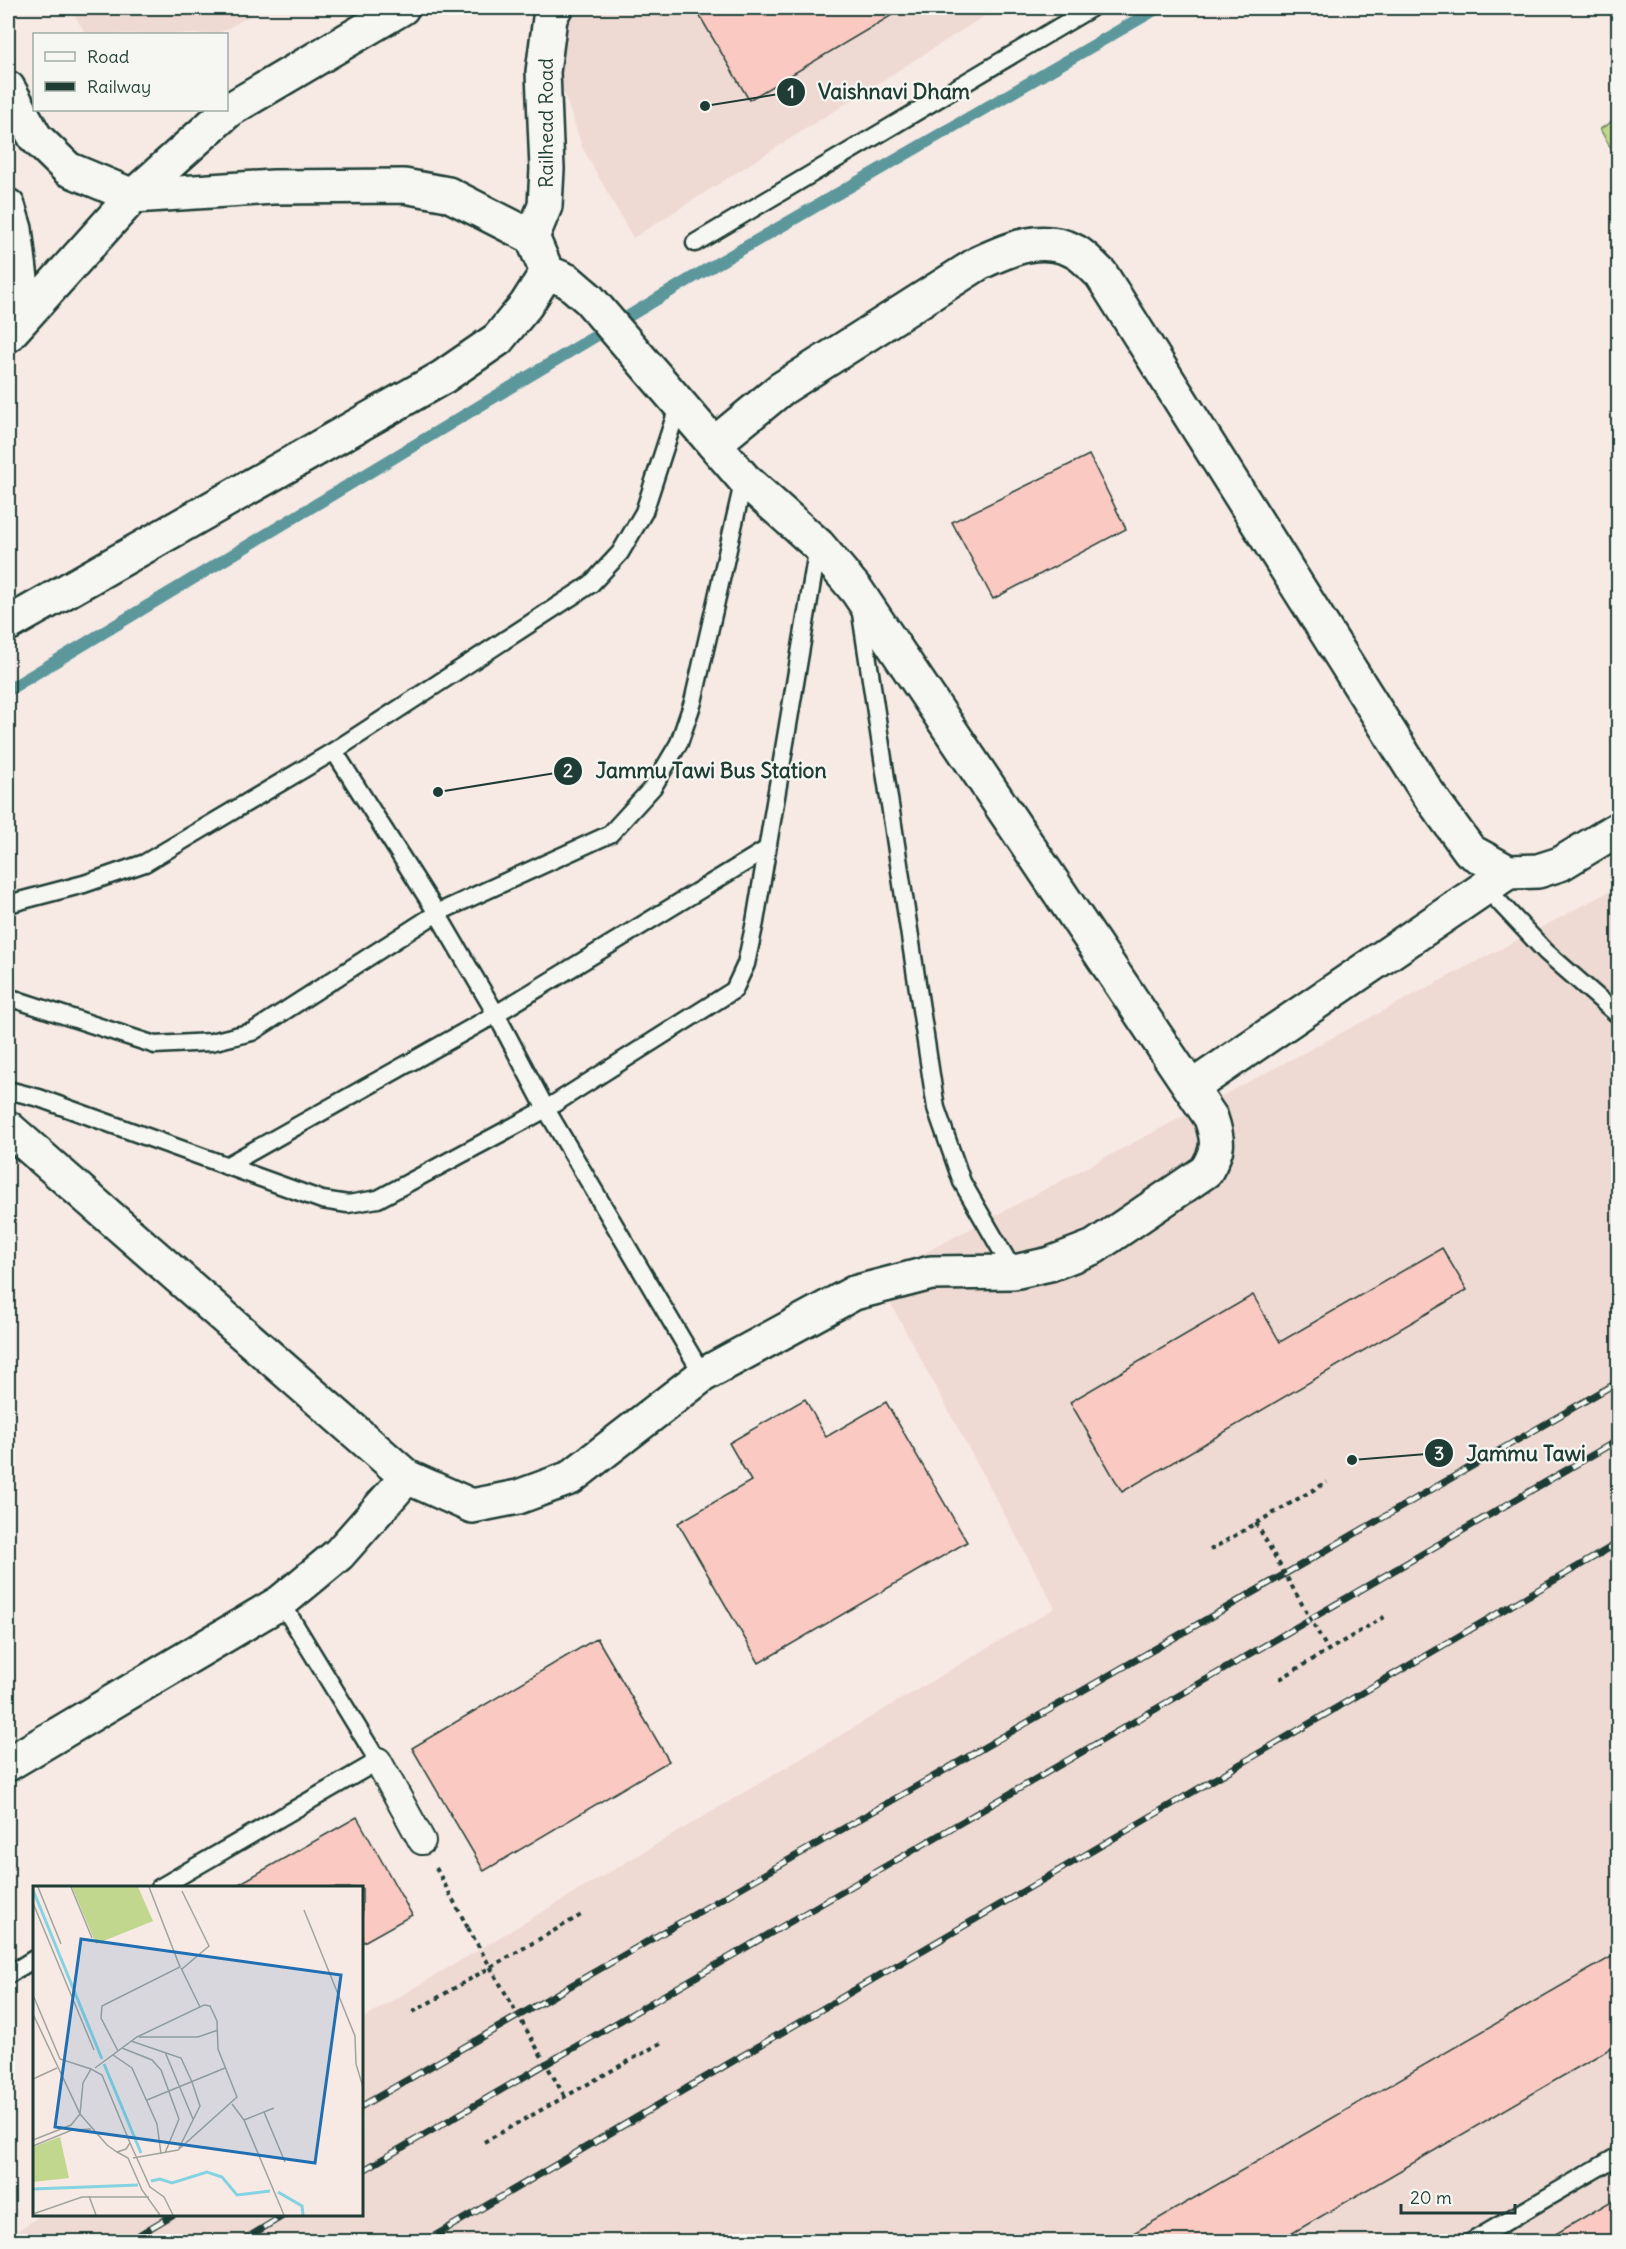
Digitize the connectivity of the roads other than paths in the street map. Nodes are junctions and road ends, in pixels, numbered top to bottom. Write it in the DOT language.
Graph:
graph roads {
  1 [pos="402,8"];
  2 [pos="555,8"];
  3 [pos="1091,8"];
  4 [pos="8,88"];
  5 [pos="228,111"];
  6 [pos="228,111"];
  7 [pos="133,196"];
  8 [pos="8,206"];
  9 [pos="532,237"];
  10 [pos="695,243"];
  11 [pos="547,272"];
  12 [pos="16,323"];
  13 [pos="673,397"];
  14 [pos="714,444"];
  15 [pos="744,479"];
  16 [pos="818,545"];
  17 [pos="857,591"];
  18 [pos="8,624"];
  19 [pos="334,751"];
  20 [pos="1618,829"];
  21 [pos="767,849"];
  22 [pos="1497,880"];
  23 [pos="8,904"];
  24 [pos="437,913"];
  25 [pos="8,997"];
  26 [pos="496,1014"];
  27 [pos="1618,1016"];
  28 [pos="1191,1088"];
  29 [pos="8,1090"];
  30 [pos="546,1109"];
  31 [pos="8,1128"];
  32 [pos="226,1166"];
  33 [pos="1014,1272"];
  34 [pos="704,1375"];
  35 [pos="407,1477"];
  36 [pos="281,1602"];
  37 [pos="378,1761"];
  38 [pos="8,1764"];
  39 [pos="422,1840"];
  40 [pos="161,1886"];
  41 [pos="33,1960"];
  42 [pos="8,1975"];
  43 [pos="1618,2156"];
  44 [pos="1471,2241"];
  1 -- 6 [label="street"];
  2 -- 9 [label="street, Railhead Road"];
  3 -- 10 [label="lane"];
  4 -- 7 [label="street"];
  5 -- 7 [label="street"];
  7 -- 9 [label="street"];
  7 -- 12 [label="street"];
  8 -- 12 [label="street"];
  9 -- 11 [label="street"];
  11 -- 13 [label="street"];
  11 -- 18 [label="street"];
  13 -- 14 [label="street"];
  13 -- 19 [label="lane"];
  14 -- 15 [label="street"];
  14 -- 22 [label="street"];
  15 -- 16 [label="street"];
  15 -- 24 [label="lane"];
  16 -- 17 [label="street"];
  16 -- 21 [label="lane"];
  17 -- 28 [label="street"];
  17 -- 33 [label="lane"];
  19 -- 23 [label="lane"];
  19 -- 24 [label="lane"];
  20 -- 22 [label="street"];
  21 -- 26 [label="lane"];
  21 -- 30 [label="lane"];
  22 -- 27 [label="lane"];
  22 -- 28 [label="street"];
  24 -- 25 [label="lane"];
  24 -- 26 [label="lane"];
  26 -- 30 [label="lane"];
  26 -- 32 [label="lane"];
  28 -- 33 [label="street"];
  29 -- 32 [label="lane"];
  30 -- 32 [label="lane"];
  30 -- 34 [label="lane"];
  31 -- 35 [label="street"];
  33 -- 34 [label="street"];
  34 -- 35 [label="street"];
  35 -- 36 [label="street"];
  36 -- 37 [label="lane"];
  36 -- 38 [label="street"];
  37 -- 39 [label="street"];
  37 -- 40 [label="lane"];
  41 -- 42 [label="lane"];
  43 -- 44 [label="lane"];
}
